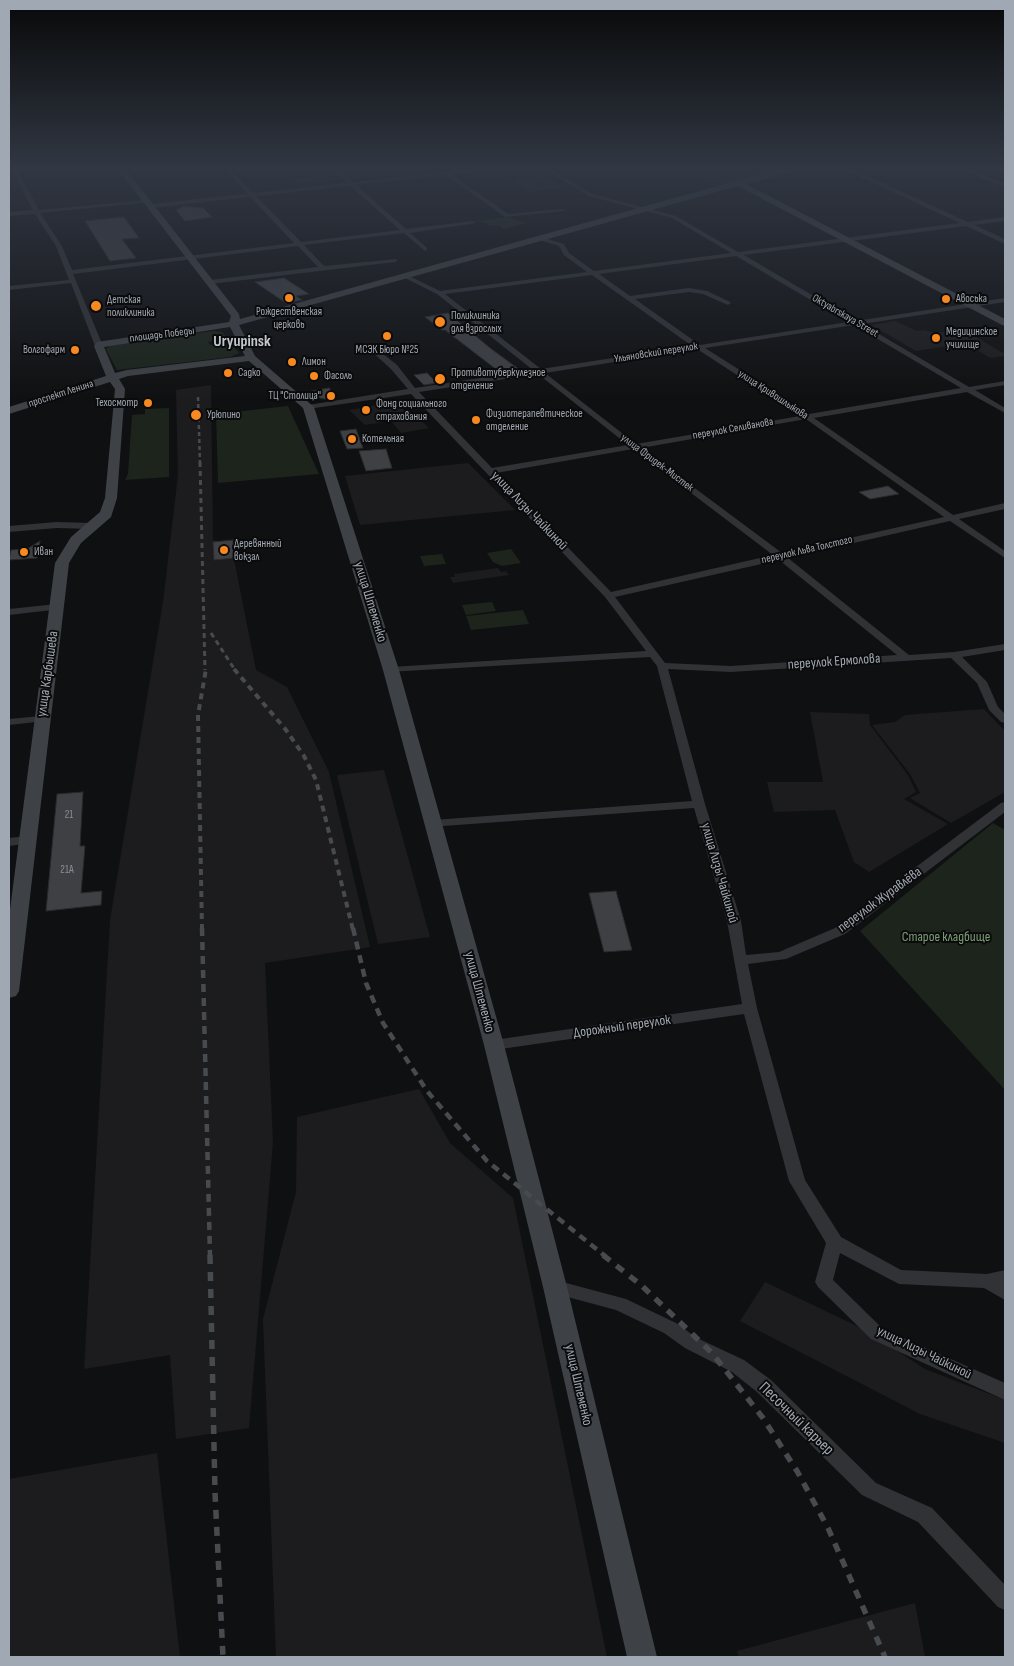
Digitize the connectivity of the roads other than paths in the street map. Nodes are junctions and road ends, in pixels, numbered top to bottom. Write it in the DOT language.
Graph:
graph roads {
  1 [pos="59,246"];
  2 [pos="182,246"];
  3 [pos="284,246"];
  4 [pos="301,246"];
  5 [pos="422,246"];
  6 [pos="513,246"];
  7 [pos="562,246"];
  8 [pos="725,246"];
  9 [pos="794,246"];
  10 [pos="860,246"];
  11 [pos="426,249"];
  12 [pos="738,253"];
  13 [pos="191,257"];
  14 [pos="395,260"];
  15 [pos="323,269"];
  16 [pos="71,272"];
  17 [pos="593,272"];
  18 [pos="406,276"];
  19 [pos="74,281"];
  20 [pos="210,282"];
  21 [pos="9,288"];
  22 [pos="439,293"];
  23 [pos="631,298"];
  24 [pos="1005,300"];
  25 [pos="728,303"];
  26 [pos="972,305"];
  27 [pos="856,323"];
  28 [pos="1005,323"];
  29 [pos="233,324"];
  30 [pos="99,346"];
  31 [pos="698,347"];
  32 [pos="373,348"];
  33 [pos="251,358"];
  34 [pos="538,371"];
  35 [pos="113,377"];
  36 [pos="1005,383"];
  37 [pos="969,388"];
  38 [pos="412,391"];
  39 [pos="308,408"];
  40 [pos="9,411"];
  41 [pos="1005,411"];
  42 [pos="806,416"];
  43 [pos="634,446"];
  44 [pos="490,471"];
  45 [pos="1005,506"];
  46 [pos="950,517"];
  47 [pos="92,526"];
  48 [pos="9,529"];
  49 [pos="1005,555"];
  50 [pos="780,556"];
  51 [pos="609,595"];
  52 [pos="57,607"];
  53 [pos="9,612"];
  54 [pos="1005,647"];
  55 [pos="653,654"];
  56 [pos="954,655"];
  57 [pos="905,657"];
  58 [pos="662,666"];
  59 [pos="391,670"];
  60 [pos="42,719"];
  61 [pos="1005,720"];
  62 [pos="9,722"];
  63 [pos="699,804"];
  64 [pos="1005,806"];
  65 [pos="433,824"];
  66 [pos="27,840"];
  67 [pos="9,842"];
  68 [pos="740,960"];
  69 [pos="9,991"];
  70 [pos="750,1008"];
  71 [pos="494,1045"];
  72 [pos="835,1242"];
  73 [pos="1005,1277"];
  74 [pos="987,1281"];
  75 [pos="555,1287"];
  76 [pos="1005,1293"];
  77 [pos="1005,1392"];
  78 [pos="1005,1600"];
  79 [pos="642,1657"];
  1 -- 16 [label="street"];
  2 -- 13 [label="main road"];
  3 -- 13 [label="street"];
  4 -- 15 [label="street"];
  5 -- 11 [label="street"];
  6 -- 18 [label="main road"];
  7 -- 17 [label="street, улица Кривошлыкова"];
  8 -- 12 [label="street, Oktyabrskaya Street"];
  9 -- 12 [label="street"];
  10 -- 26 [label="main road"];
  12 -- 17 [label="street"];
  12 -- 27 [label="street, Oktyabrskaya Street"];
  13 -- 16 [label="street"];
  13 -- 20 [label="main road"];
  14 -- 15 [label="street"];
  15 -- 20 [label="street"];
  16 -- 19 [label="street"];
  17 -- 22 [label="street"];
  17 -- 23 [label="street, улица Кривошлыкова"];
  18 -- 22 [label="street, улица Фридек-Мистек"];
  18 -- 29 [label="main road"];
  19 -- 21 [label="street"];
  19 -- 30 [label="street"];
  20 -- 29 [label="main road"];
  22 -- 34 [label="street, улица Фридек-Мистек"];
  23 -- 25 [label="street"];
  23 -- 31 [label="street, улица Кривошлыкова"];
  24 -- 26 [label="street, Ульяновский переулок"];
  26 -- 27 [label="street, Ульяновский переулок"];
  26 -- 28 [label="main road"];
  27 -- 31 [label="street, Ульяновский переулок"];
  27 -- 37 [label="street, Oktyabrskaya Street"];
  29 -- 30 [label="main road, площадь Победы"];
  29 -- 33 [label="main road"];
  30 -- 35 [label="main road"];
  31 -- 34 [label="street, Ульяновский переулок"];
  31 -- 42 [label="street, улица Кривошлыкова"];
  32 -- 38 [label="street, улица Лизы Чайкиной"];
  33 -- 35 [label="main road"];
  33 -- 39 [label="main road"];
  34 -- 38 [label="street, Ульяновский переулок"];
  34 -- 43 [label="street, улица Фридек-Мистек"];
  35 -- 40 [label="main road, проспект Ленина"];
  35 -- 47 [label="main road, улица Карбышева"];
  36 -- 37 [label="street, переулок Селиванова"];
  37 -- 41 [label="street, Oktyabrskaya Street"];
  37 -- 42 [label="street, переулок Селиванова"];
  38 -- 39 [label="street, Ульяновский переулок"];
  38 -- 44 [label="street, улица Лизы Чайкиной"];
  39 -- 59 [label="main road, улица Штеменко"];
  42 -- 43 [label="street, переулок Селиванова"];
  42 -- 46 [label="street, улица Кривошлыкова"];
  43 -- 44 [label="street, переулок Селиванова"];
  43 -- 50 [label="street, улица Фридек-Мистек"];
  44 -- 51 [label="street, улица Лизы Чайкиной"];
  45 -- 46 [label="street, переулок Льва Толстого"];
  46 -- 49 [label="street, улица Кривошлыкова"];
  46 -- 50 [label="street, переулок Льва Толстого"];
  47 -- 48 [label="street"];
  47 -- 52 [label="main road, улица Карбышева"];
  50 -- 51 [label="street, переулок Льва Толстого"];
  50 -- 57 [label="street, улица Фридек-Мистек"];
  51 -- 55 [label="street, улица Лизы Чайкиной"];
  52 -- 53 [label="street"];
  52 -- 60 [label="main road, улица Карбышева"];
  54 -- 56 [label="street, переулок Ермолова"];
  55 -- 58 [label="street, улица Лизы Чайкиной"];
  55 -- 59 [label="street"];
  56 -- 57 [label="street, переулок Ермолова"];
  56 -- 61 [label="street"];
  57 -- 58 [label="street, переулок Ермолова"];
  58 -- 63 [label="street, улица Лизы Чайкиной"];
  59 -- 65 [label="main road, улица Штеменко"];
  60 -- 62 [label="street"];
  60 -- 66 [label="main road, улица Карбышева"];
  63 -- 65 [label="street"];
  63 -- 68 [label="street, улица Лизы Чайкиной"];
  64 -- 68 [label="street, переулок Журавлёва"];
  65 -- 71 [label="main road, улица Штеменко"];
  66 -- 67 [label="street"];
  66 -- 69 [label="main road, улица Карбышева"];
  68 -- 70 [label="street, улица Лизы Чайкиной"];
  70 -- 71 [label="street, Дорожный переулок"];
  70 -- 72 [label="street, улица Лизы Чайкиной"];
  71 -- 75 [label="main road, улица Штеменко"];
  72 -- 74 [label="street"];
  72 -- 77 [label="street, улица Лизы Чайкиной"];
  73 -- 74 [label="street"];
  74 -- 76 [label="street"];
  75 -- 78 [label="street, Песочный карьер"];
  75 -- 79 [label="main road, улица Штеменко"];
}
